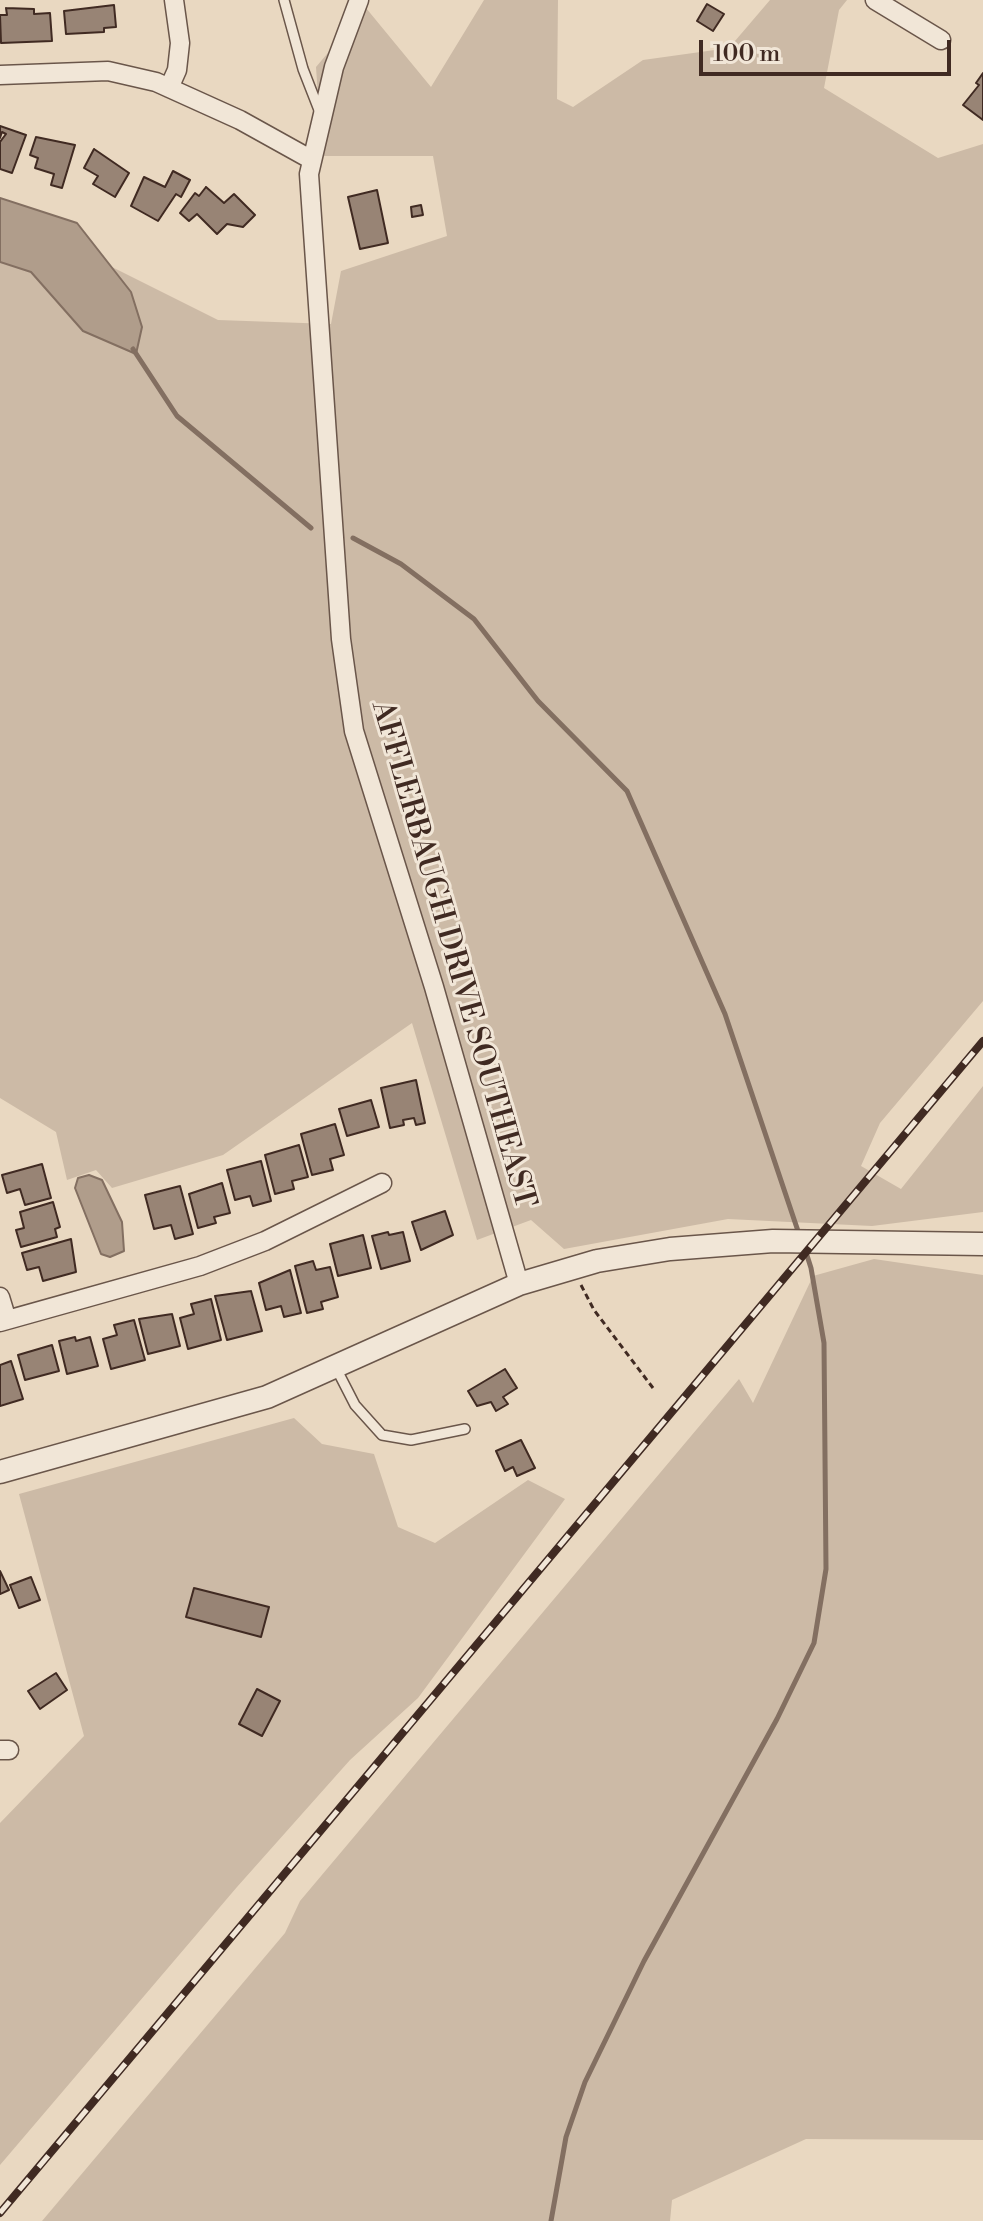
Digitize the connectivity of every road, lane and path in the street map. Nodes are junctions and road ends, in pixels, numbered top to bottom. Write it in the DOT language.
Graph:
graph roads {
  1 [pos="174,0"];
  2 [pos="284,0"];
  3 [pos="359,0"];
  4 [pos="875,0"];
  5 [pos="941,40"];
  6 [pos="0,75"];
  7 [pos="169,88"];
  8 [pos="322,119"];
  9 [pos="312,160"];
  10 [pos="382,1183"];
  11 [pos="983,1244"];
  12 [pos="572,1268"];
  13 [pos="519,1284"];
  14 [pos="0,1297"];
  15 [pos="3,1321"];
  16 [pos="336,1368"];
  17 [pos="653,1388"];
  18 [pos="465,1429"];
  19 [pos="0,1472"];
  1 -- 7 [label="street"];
  2 -- 8 [label="lane"];
  3 -- 8 [label="street, AFFLERBAUGH DRIVE SOUTHEAST"];
  4 -- 5 [label="street"];
  6 -- 7 [label="street"];
  7 -- 9 [label="street"];
  8 -- 9 [label="street, AFFLERBAUGH DRIVE SOUTHEAST"];
  9 -- 13 [label="street, AFFLERBAUGH DRIVE SOUTHEAST"];
  10 -- 15 [label="street"];
  11 -- 12 [label="street"];
  12 -- 13 [label="street"];
  12 -- 17 [label="path"];
  13 -- 16 [label="street"];
  14 -- 15 [label="street"];
  16 -- 18 [label="lane"];
  16 -- 19 [label="street"];
}
